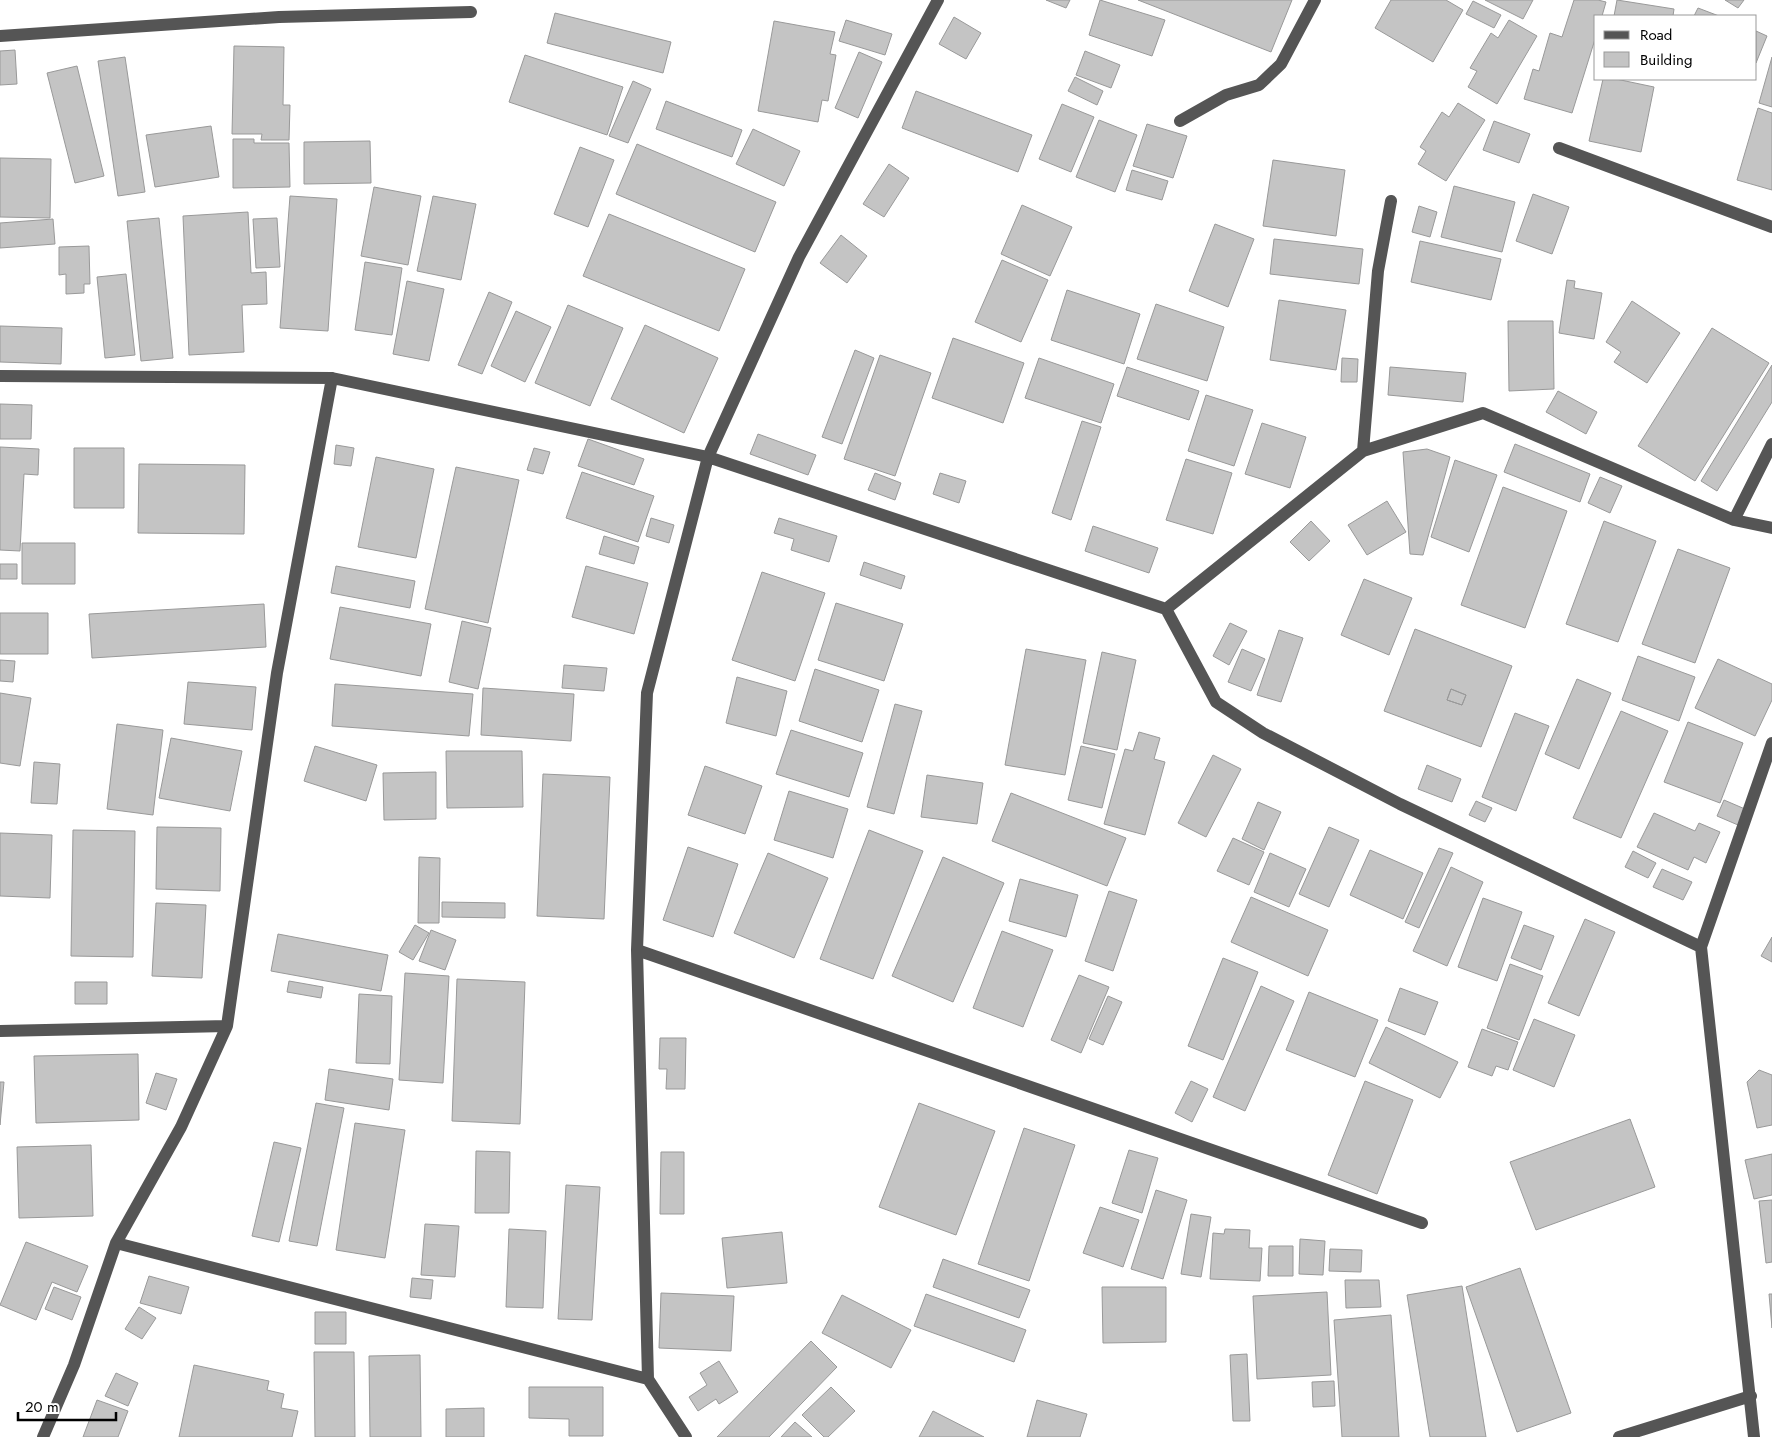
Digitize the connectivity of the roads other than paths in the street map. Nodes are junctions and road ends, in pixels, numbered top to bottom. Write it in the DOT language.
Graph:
graph roads {
  1 [pos="938,0"];
  2 [pos="1315,0"];
  3 [pos="472,12"];
  4 [pos="0,36"];
  5 [pos="1180,121"];
  6 [pos="1559,148"];
  7 [pos="1391,201"];
  8 [pos="1772,227"];
  9 [pos="0,376"];
  10 [pos="332,378"];
  11 [pos="1772,444"];
  12 [pos="1363,451"];
  13 [pos="708,457"];
  14 [pos="1734,520"];
  15 [pos="1772,528"];
  16 [pos="1166,609"];
  17 [pos="1772,743"];
  18 [pos="1701,947"];
  19 [pos="637,950"];
  20 [pos="227,1026"];
  21 [pos="0,1031"];
  22 [pos="1422,1223"];
  23 [pos="116,1243"];
  24 [pos="648,1379"];
  25 [pos="1751,1396"];
  26 [pos="43,1437"];
  27 [pos="686,1437"];
  28 [pos="1618,1437"];
  29 [pos="1754,1437"];
  1 -- 13 [label="street"];
  2 -- 5 [label="street"];
  3 -- 4 [label="street"];
  6 -- 8 [label="street"];
  7 -- 12 [label="street"];
  9 -- 10 [label="street"];
  10 -- 13 [label="street"];
  10 -- 20 [label="street"];
  11 -- 14 [label="street"];
  12 -- 14 [label="street"];
  12 -- 16 [label="street"];
  13 -- 16 [label="street"];
  13 -- 19 [label="street"];
  14 -- 15 [label="street"];
  16 -- 18 [label="street"];
  17 -- 18 [label="street"];
  18 -- 25 [label="street"];
  19 -- 22 [label="street"];
  19 -- 24 [label="street"];
  20 -- 21 [label="street"];
  20 -- 23 [label="street"];
  23 -- 24 [label="street"];
  23 -- 26 [label="street"];
  24 -- 27 [label="street"];
  25 -- 28 [label="street"];
  25 -- 29 [label="street"];
}
